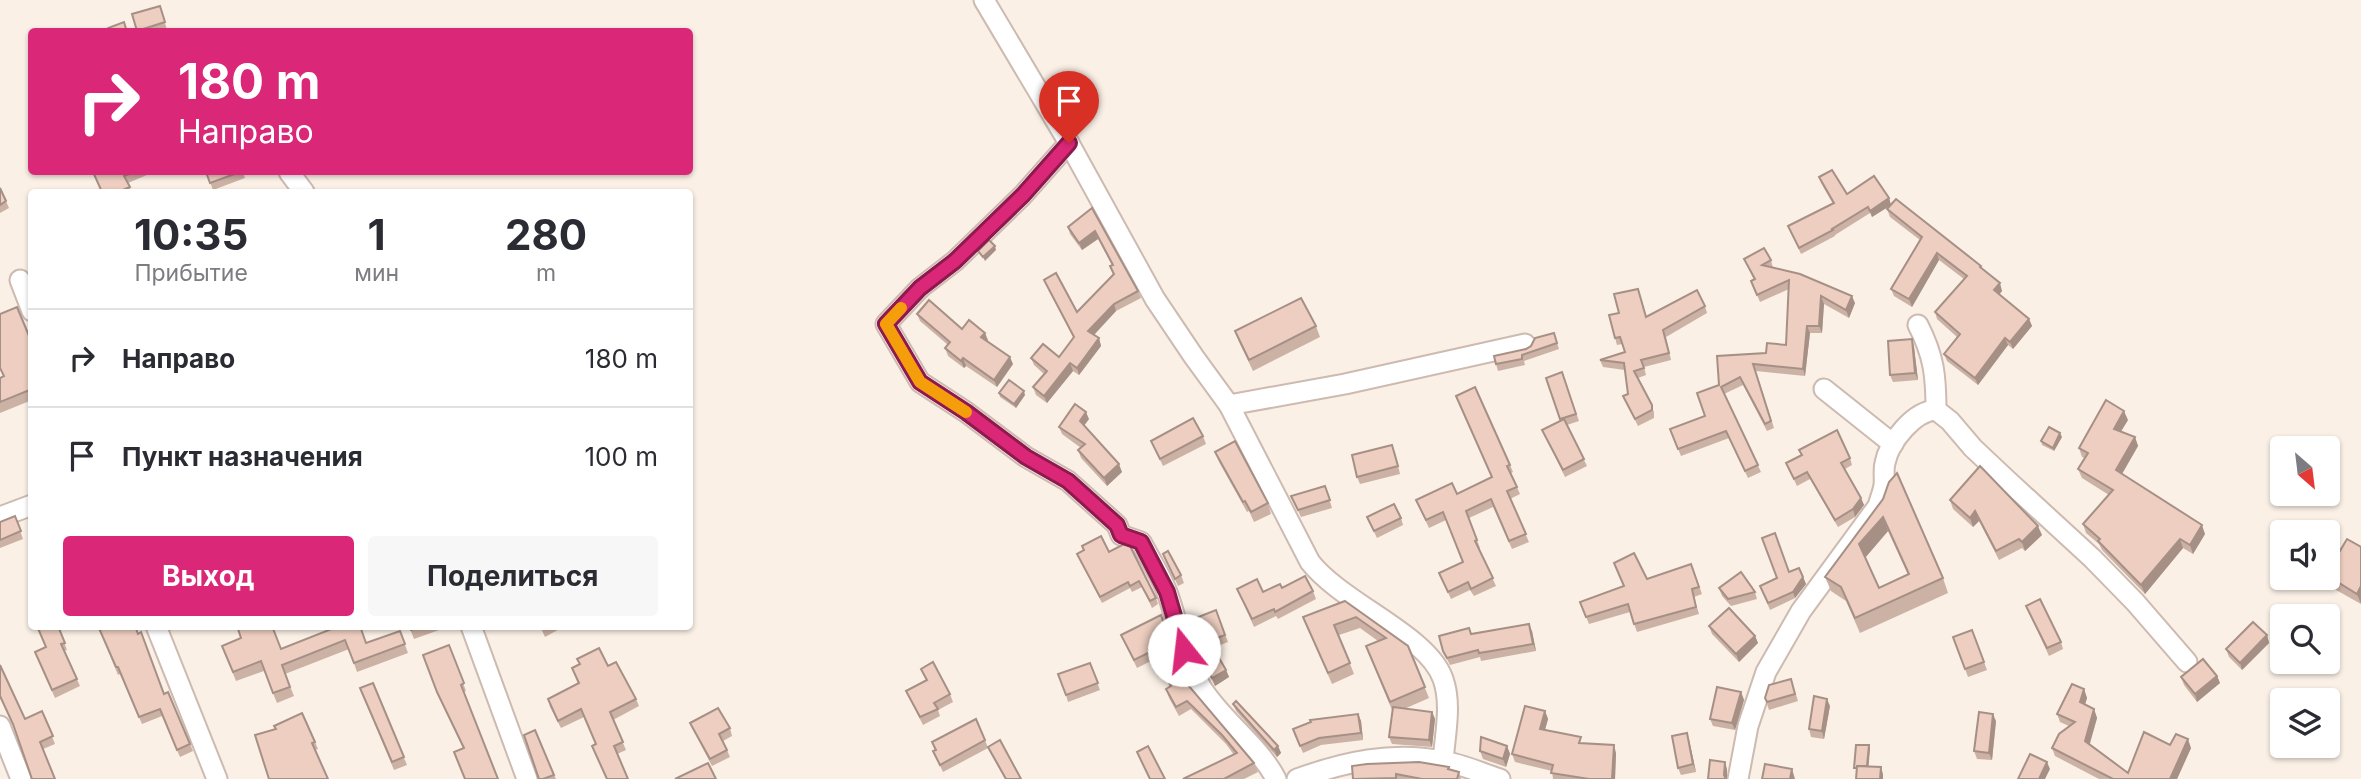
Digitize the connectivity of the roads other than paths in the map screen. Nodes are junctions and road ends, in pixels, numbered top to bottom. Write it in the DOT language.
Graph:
graph roads {
  1 [pos="984,0"];
  2 [pos="1069,143"];
  3 [pos="20,281"];
  4 [pos="28,301"];
  5 [pos="1918,325"];
  6 [pos="1525,344"];
  7 [pos="1824,388"];
  8 [pos="1229,405"];
  9 [pos="1936,410"];
  10 [pos="1893,444"];
  11 [pos="28,506"];
  12 [pos="0,517"];
  13 [pos="158,630"];
  14 [pos="472,630"];
  15 [pos="2187,663"];
  16 [pos="0,726"];
  17 [pos="1443,761"];
  18 [pos="21,779"];
  19 [pos="217,779"];
  20 [pos="527,779"];
  21 [pos="1276,779"];
  22 [pos="1297,779"];
  23 [pos="1500,779"];
  24 [pos="1738,779"];
  1 -- 2 [label="street"];
  2 -- 8 [label="street"];
  2 -- 21 [label="street"];
  3 -- 4 [label="street"];
  5 -- 9 [label="street"];
  6 -- 8 [label="street"];
  7 -- 10 [label="street"];
  8 -- 17 [label="street"];
  9 -- 10 [label="street"];
  9 -- 15 [label="street"];
  10 -- 24 [label="street"];
  11 -- 12 [label="street"];
  13 -- 19 [label="street"];
  14 -- 20 [label="street"];
  16 -- 18 [label="street"];
  17 -- 22 [label="street"];
  17 -- 23 [label="street"];
}
